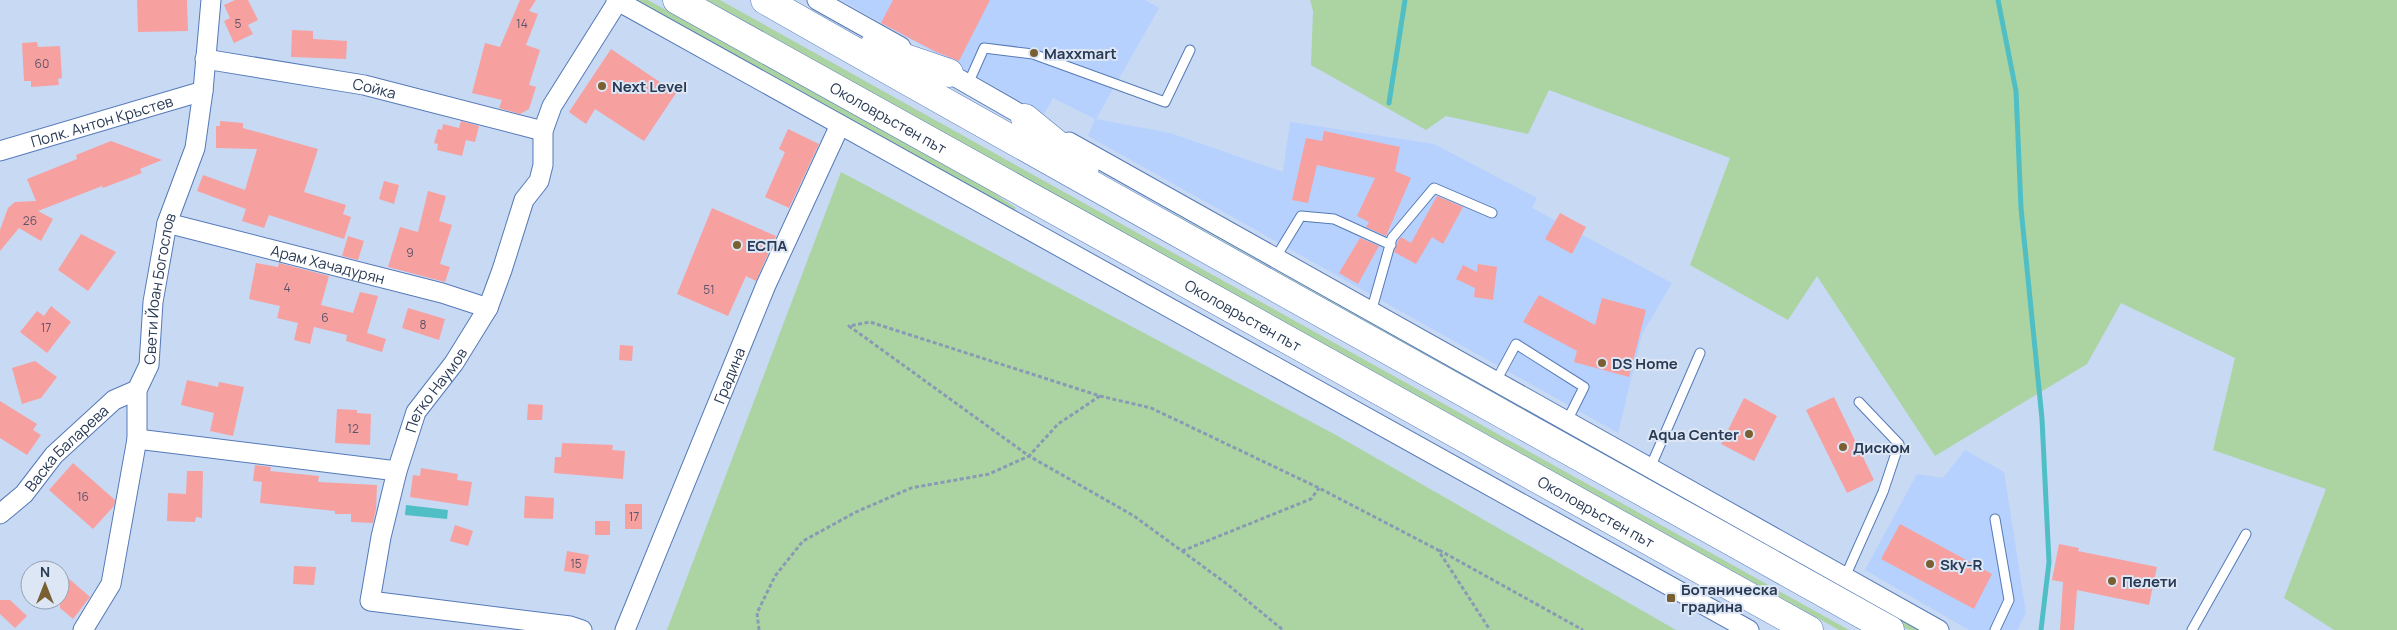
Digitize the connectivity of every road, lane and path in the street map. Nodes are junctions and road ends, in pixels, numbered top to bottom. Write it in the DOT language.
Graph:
graph roads {
  1 [pos="211,0"];
  2 [pos="677,0"];
  3 [pos="765,0"];
  4 [pos="617,1"];
  5 [pos="813,12"];
  6 [pos="1190,50"];
  7 [pos="205,59"];
  8 [pos="958,79"];
  9 [pos="203,91"];
  10 [pos="1026,118"];
  11 [pos="840,125"];
  12 [pos="543,131"];
  13 [pos="0,151"];
  14 [pos="1492,213"];
  15 [pos="1143,216"];
  16 [pos="167,223"];
  17 [pos="1390,245"];
  18 [pos="1276,257"];
  19 [pos="488,308"];
  20 [pos="1371,312"];
  21 [pos="1700,353"];
  22 [pos="1496,381"];
  23 [pos="137,390"];
  24 [pos="1100,396"];
  25 [pos="1859,402"];
  26 [pos="1567,421"];
  27 [pos="137,439"];
  28 [pos="1029,456"];
  29 [pos="1650,468"];
  30 [pos="397,471"];
  31 [pos="1319,488"];
  32 [pos="0,514"];
  33 [pos="1995,519"];
  34 [pos="2246,534"];
  35 [pos="1438,550"];
  36 [pos="1182,551"];
  37 [pos="1845,577"];
  38 [pos="83,630"];
  39 [pos="582,630"];
  40 [pos="624,630"];
  41 [pos="759,630"];
  42 [pos="1283,630"];
  43 [pos="1490,630"];
  44 [pos="1583,630"];
  45 [pos="1749,630"];
  46 [pos="1809,630"];
  47 [pos="1890,630"];
  48 [pos="1939,630"];
  49 [pos="1995,630"];
  50 [pos="2192,630"];
  1 -- 7 [label="street, Свети Йоан Богослов"];
  2 -- 46 [label="highway, Околовръстен път"];
  3 -- 5 [label="highway"];
  4 -- 11 [label="street"];
  4 -- 12 [label="street, Петко Наумов"];
  5 -- 8 [label="highway"];
  5 -- 15 [label="highway"];
  6 -- 8 [label="lane"];
  7 -- 9 [label="street, Свети Йоан Богослов"];
  7 -- 12 [label="street, Сойка"];
  8 -- 10 [label="street"];
  9 -- 13 [label="street, Полк. Антон Кръстев"];
  9 -- 16 [label="street, Свети Йоан Богослов"];
  10 -- 15 [label="highway"];
  10 -- 18 [label="street"];
  11 -- 40 [label="street, Градина"];
  11 -- 45 [label="street"];
  12 -- 19 [label="street, Петко Наумов"];
  14 -- 17 [label="lane"];
  15 -- 47 [label="highway"];
  16 -- 19 [label="street, Арам Хачадурян"];
  16 -- 23 [label="street, Свети Йоан Богослов"];
  17 -- 18 [label="lane"];
  17 -- 20 [label="lane"];
  18 -- 20 [label="street"];
  19 -- 30 [label="street, Петко Наумов"];
  20 -- 22 [label="street"];
  21 -- 29 [label="lane"];
  22 -- 26 [label="street"];
  22 -- 26 [label="lane"];
  23 -- 27 [label="street, Свети Йоан Богослов"];
  23 -- 32 [label="street, Васка Баларева"];
  24 -- 28 [label="path"];
  24 -- 28 [label="path"];
  24 -- 31 [label="path"];
  25 -- 37 [label="lane"];
  26 -- 29 [label="street"];
  27 -- 30 [label="street"];
  27 -- 38 [label="street, Свети Йоан Богослов"];
  28 -- 36 [label="path"];
  28 -- 41 [label="path"];
  29 -- 37 [label="street"];
  30 -- 39 [label="street, Петко Наумов"];
  31 -- 35 [label="path"];
  31 -- 36 [label="path"];
  33 -- 49 [label="lane"];
  34 -- 50 [label="lane"];
  35 -- 43 [label="path"];
  35 -- 44 [label="path"];
  36 -- 42 [label="path"];
  37 -- 48 [label="street"];
}
